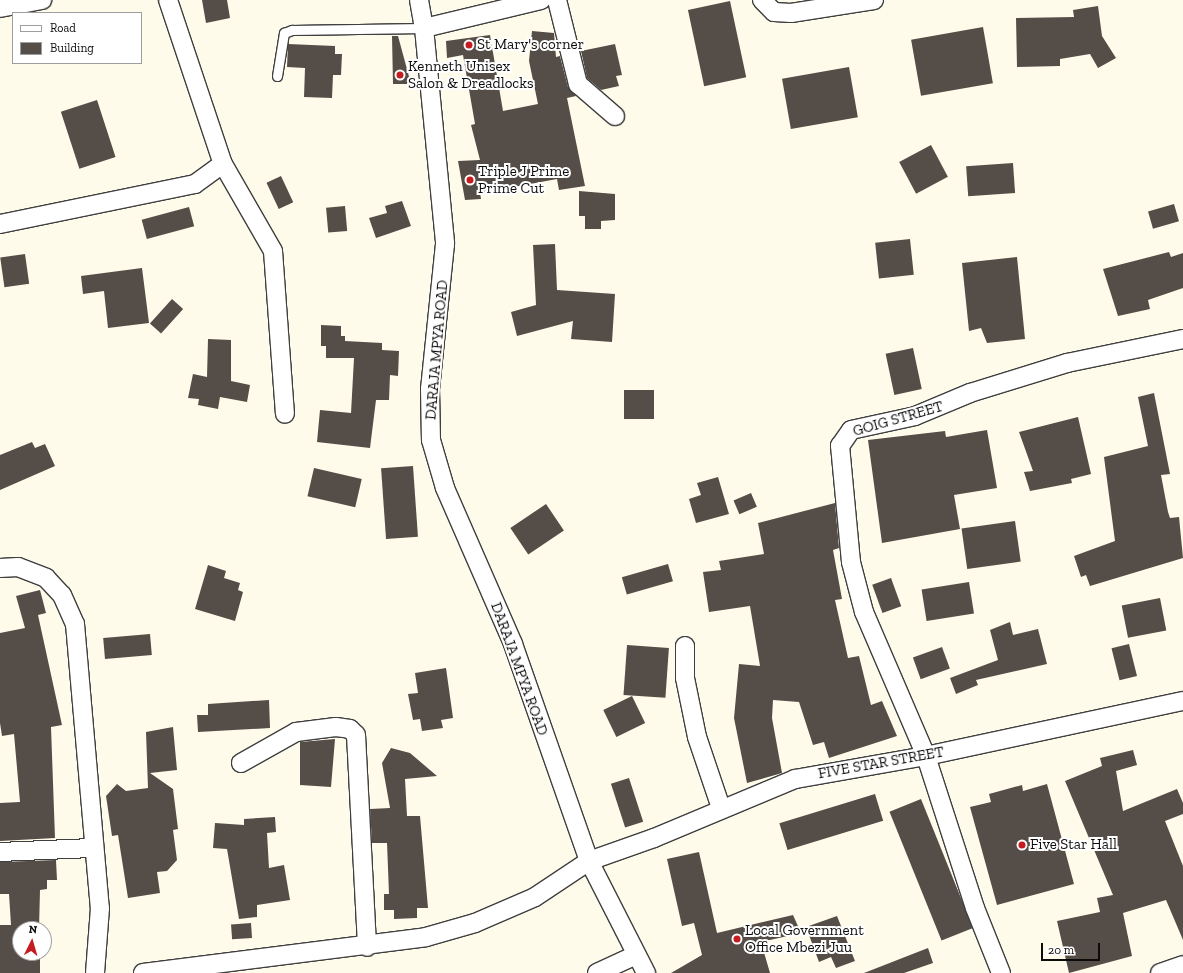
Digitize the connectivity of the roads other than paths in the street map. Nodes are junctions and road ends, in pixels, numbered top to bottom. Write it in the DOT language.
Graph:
graph roads {
  1 [pos="42,0"];
  2 [pos="168,0"];
  3 [pos="419,0"];
  4 [pos="541,0"];
  5 [pos="557,0"];
  6 [pos="762,0"];
  7 [pos="874,0"];
  8 [pos="0,8"];
  9 [pos="424,28"];
  10 [pos="277,76"];
  11 [pos="615,116"];
  12 [pos="223,164"];
  13 [pos="0,224"];
  14 [pos="1183,339"];
  15 [pos="285,414"];
  16 [pos="0,568"];
  17 [pos="685,646"];
  18 [pos="1183,701"];
  19 [pos="926,756"];
  20 [pos="241,763"];
  21 [pos="721,808"];
  22 [pos="93,848"];
  23 [pos="0,852"];
  24 [pos="589,861"];
  25 [pos="367,946"];
  26 [pos="636,955"];
  27 [pos="1183,965"];
  28 [pos="95,973"];
  29 [pos="143,973"];
  30 [pos="597,973"];
  31 [pos="646,973"];
  32 [pos="1001,973"];
  33 [pos="1160,973"];
  1 -- 8 [label="street"];
  2 -- 12 [label="street"];
  3 -- 9 [label="street, DARAJA MPYA ROAD"];
  4 -- 9 [label="street"];
  5 -- 11 [label="street"];
  6 -- 7 [label="street"];
  9 -- 10 [label="lane"];
  9 -- 24 [label="street, DARAJA MPYA ROAD"];
  12 -- 13 [label="street"];
  12 -- 15 [label="street"];
  14 -- 19 [label="street, GOIG STREET"];
  16 -- 22 [label="street"];
  17 -- 21 [label="street"];
  18 -- 19 [label="street, FIVE STAR STREET"];
  19 -- 21 [label="street, FIVE STAR STREET"];
  19 -- 32 [label="street"];
  20 -- 25 [label="street"];
  21 -- 24 [label="street, FIVE STAR STREET"];
  22 -- 23 [label="street"];
  22 -- 28 [label="street"];
  24 -- 25 [label="street, FIVE STAR STREET"];
  24 -- 26 [label="street, DARAJA MPYA ROAD"];
  25 -- 29 [label="street, FIVE STAR STREET"];
  26 -- 30 [label="street"];
  26 -- 31 [label="street, DARAJA MPYA ROAD"];
  27 -- 33 [label="street"];
}
